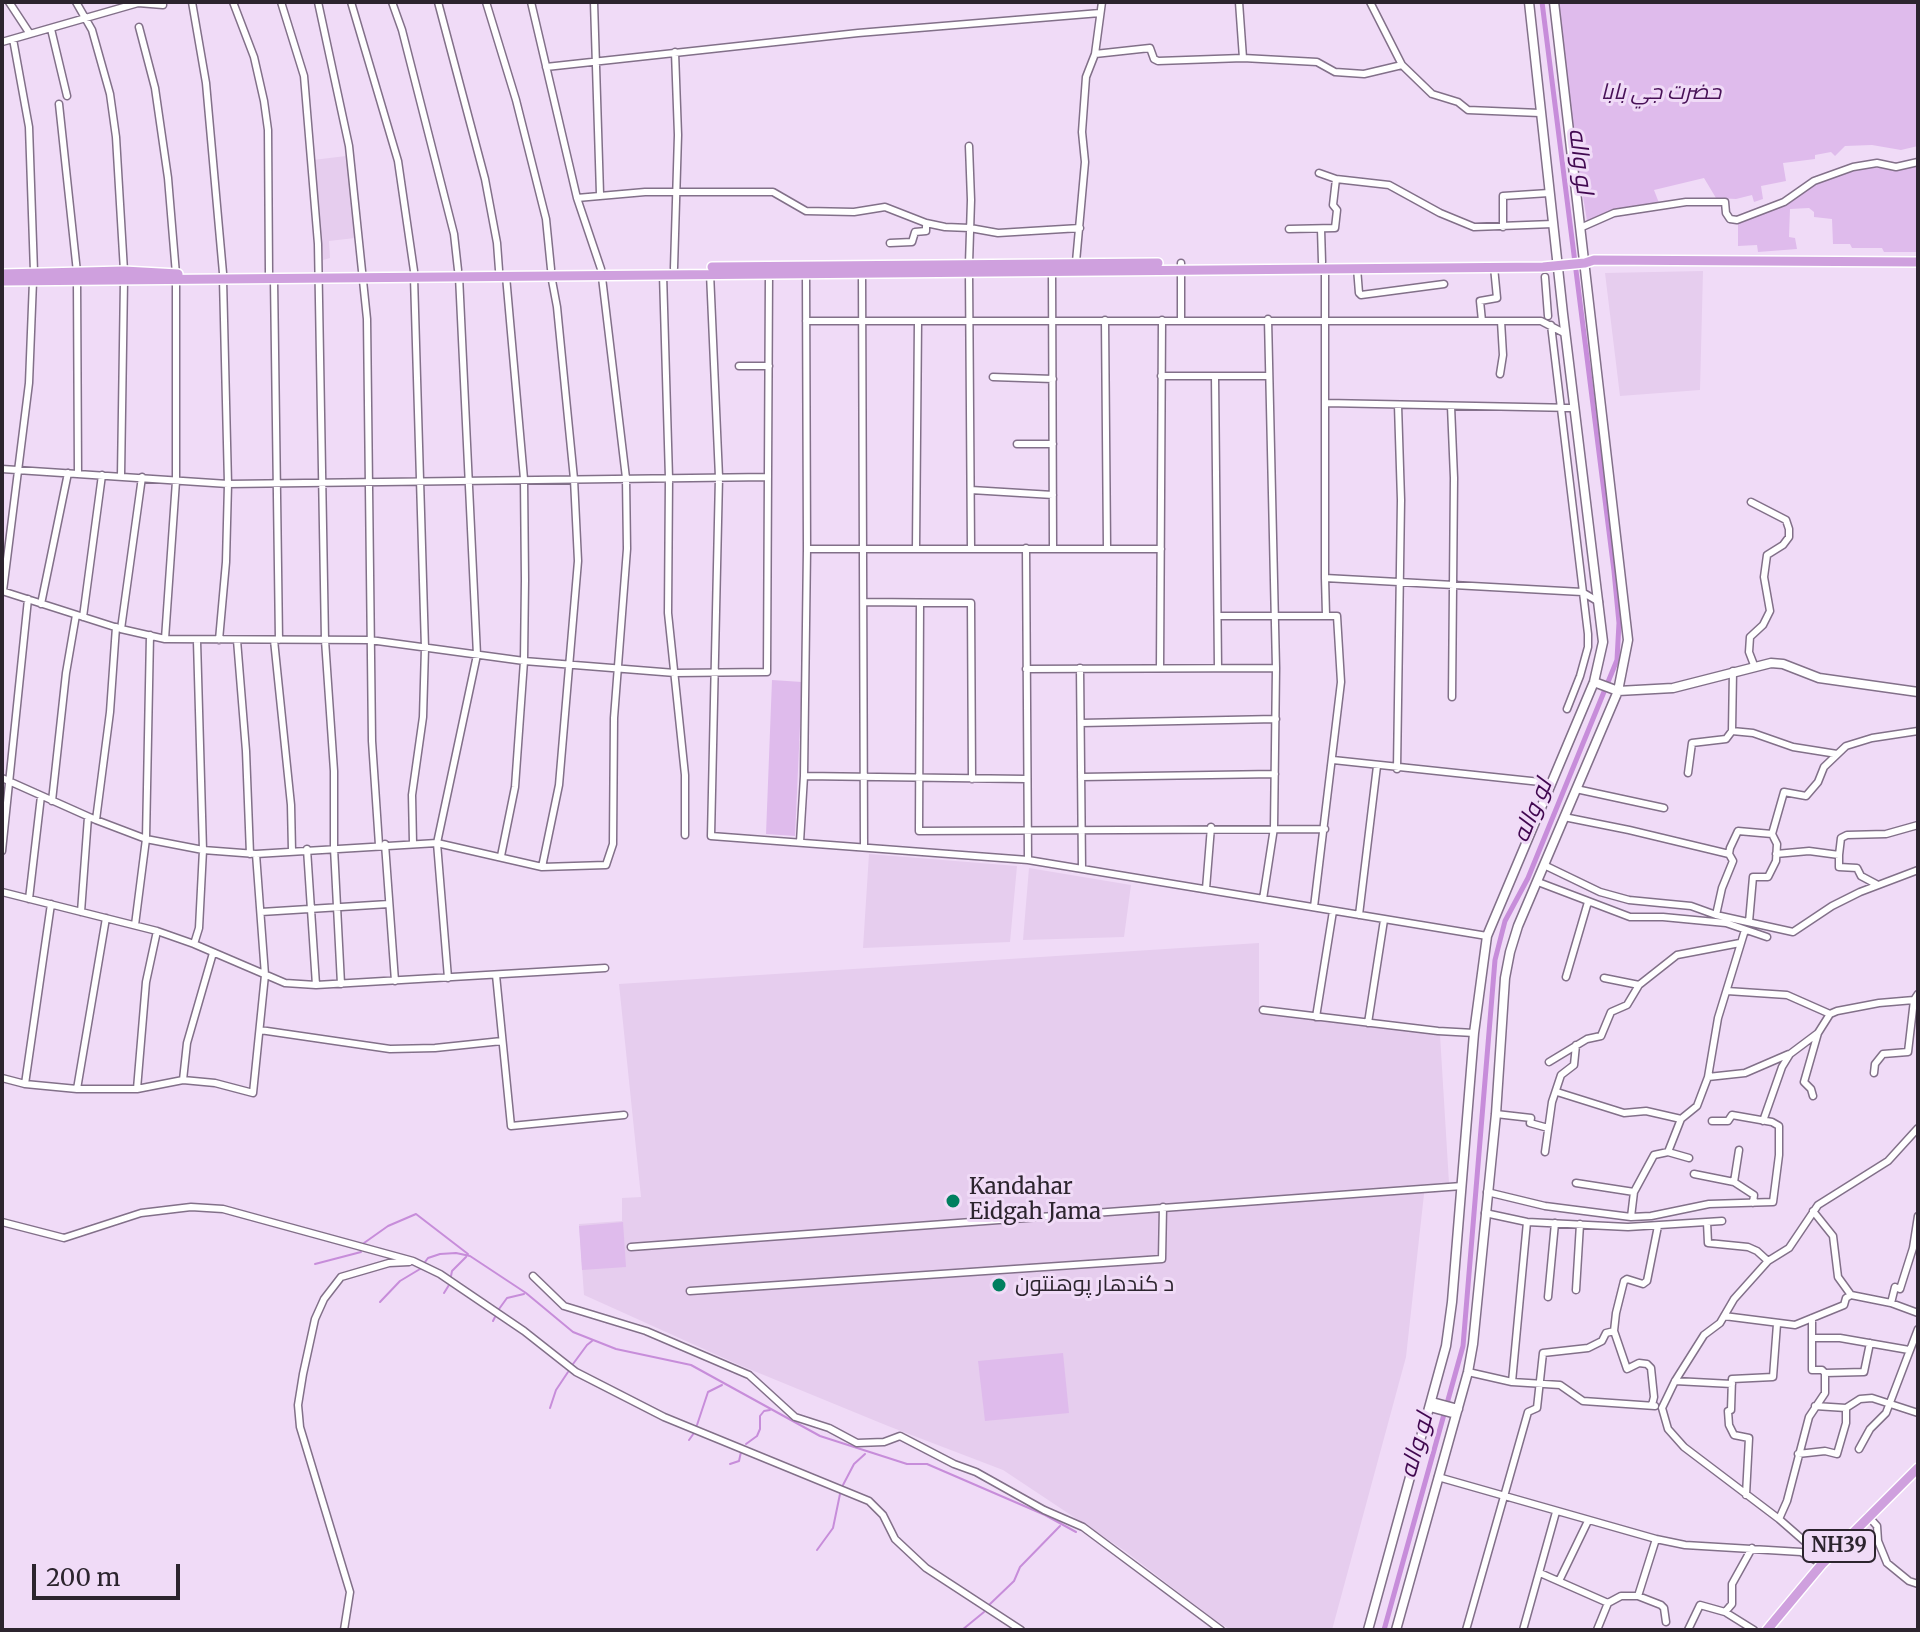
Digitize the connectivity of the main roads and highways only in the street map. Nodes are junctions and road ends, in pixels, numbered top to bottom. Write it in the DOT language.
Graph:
graph roads {
  1 [pos="1918,264"];
  2 [pos="1323,265"];
  3 [pos="1181,266"];
  4 [pos="1558,266"];
  5 [pos="969,267"];
  6 [pos="794,269"];
  7 [pos="601,272"];
  8 [pos="2,274"];
  9 [pos="34,276"];
  10 [pos="2,281"];
  11 [pos="1918,1468"];
  12 [pos="1767,1630"];
  1 -- 4 [label="main road"];
  2 -- 3 [label="main road"];
  2 -- 4 [label="main road"];
  2 -- 4 [label="main road"];
  3 -- 5 [label="main road"];
  3 -- 5 [label="main road"];
  5 -- 6 [label="main road"];
  5 -- 6 [label="main road"];
  6 -- 7 [label="main road"];
  6 -- 7 [label="main road"];
  7 -- 9 [label="main road"];
  8 -- 9 [label="main road"];
  9 -- 10 [label="main road"];
  11 -- 12 [label="main road, NH39"];
}
